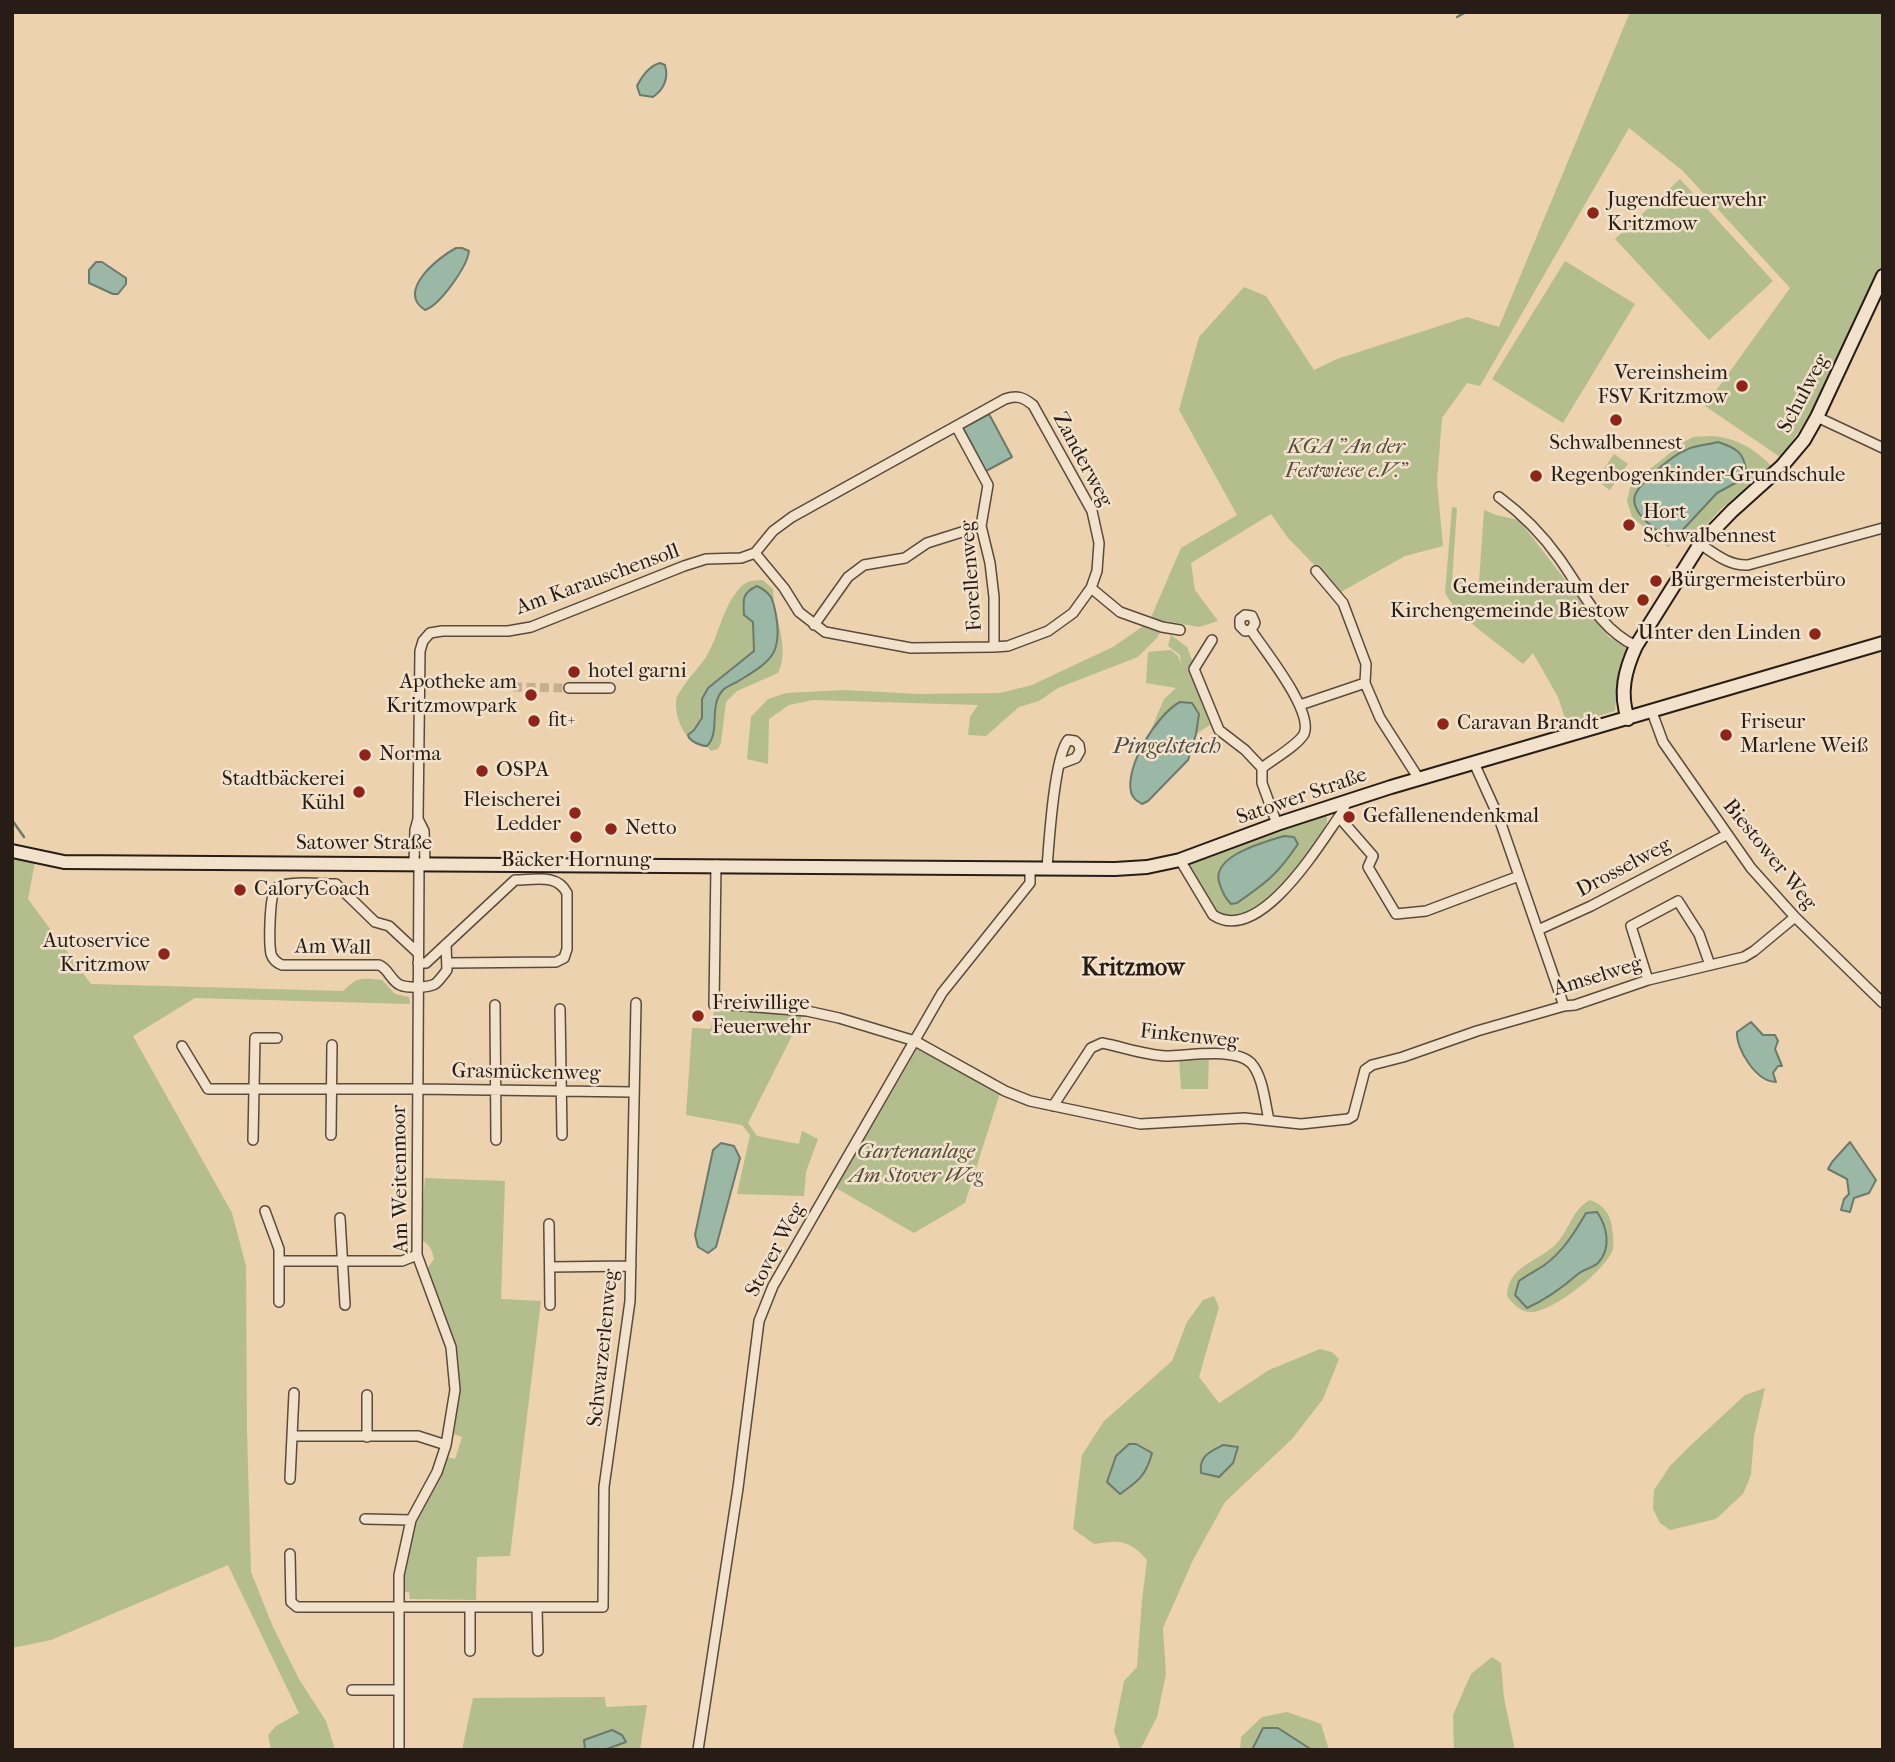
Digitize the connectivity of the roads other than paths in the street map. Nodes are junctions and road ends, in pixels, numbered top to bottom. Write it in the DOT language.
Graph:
graph roads {
  1 [pos="1883,276"];
  2 [pos="1817,417"];
  3 [pos="956,426"];
  4 [pos="1883,449"];
  5 [pos="1499,497"];
  6 [pos="981,526"];
  7 [pos="1883,528"];
  8 [pos="1700,544"];
  9 [pos="755,553"];
  10 [pos="1316,571"];
  11 [pos="1091,588"];
  12 [pos="814,625"];
  13 [pos="1180,630"];
  14 [pos="1251,630"];
  15 [pos="1212,640"];
  16 [pos="1883,643"];
  17 [pos="1636,646"];
  18 [pos="994,647"];
  19 [pos="1365,682"];
  20 [pos="569,688"];
  21 [pos="610,688"];
  22 [pos="1300,705"];
  23 [pos="1652,712"];
  24 [pos="1628,719"];
  25 [pos="1474,763"];
  26 [pos="1060,764"];
  27 [pos="1262,768"];
  28 [pos="1419,779"];
  29 [pos="1346,802"];
  30 [pos="1339,817"];
  31 [pos="1277,824"];
  32 [pos="1726,835"];
  33 [pos="12,851"];
  34 [pos="1180,860"];
  35 [pos="419,864"];
  36 [pos="716,865"];
  37 [pos="1030,868"];
  38 [pos="1047,868"];
  39 [pos="1519,876"];
  40 [pos="1795,917"];
  41 [pos="1538,930"];
  42 [pos="446,944"];
  43 [pos="418,953"];
  44 [pos="418,963"];
  45 [pos="447,963"];
  46 [pos="1710,965"];
  47 [pos="1648,980"];
  48 [pos="418,986"];
  49 [pos="636,1003"];
  50 [pos="1883,1003"];
  51 [pos="495,1005"];
  52 [pos="714,1005"];
  53 [pos="731,1005"];
  54 [pos="1564,1006"];
  55 [pos="561,1009"];
  56 [pos="277,1038"];
  57 [pos="915,1041"];
  58 [pos="332,1045"];
  59 [pos="182,1046"];
  60 [pos="253,1088"];
  61 [pos="333,1089"];
  62 [pos="418,1089"];
  63 [pos="496,1091"];
  64 [pos="561,1092"];
  65 [pos="633,1092"];
  66 [pos="1054,1105"];
  67 [pos="1269,1120"];
  68 [pos="331,1135"];
  69 [pos="562,1135"];
  70 [pos="253,1140"];
  71 [pos="496,1140"];
  72 [pos="265,1211"];
  73 [pos="340,1218"];
  74 [pos="549,1224"];
  75 [pos="416,1255"];
  76 [pos="279,1261"];
  77 [pos="342,1261"];
  78 [pos="631,1266"];
  79 [pos="550,1267"];
  80 [pos="279,1302"];
  81 [pos="345,1305"];
  82 [pos="550,1305"];
  83 [pos="294,1393"];
  84 [pos="367,1395"];
  85 [pos="293,1436"];
  86 [pos="367,1437"];
  87 [pos="446,1445"];
  88 [pos="290,1479"];
  89 [pos="365,1519"];
  90 [pos="411,1521"];
  91 [pos="290,1554"];
  92 [pos="537,1607"];
  93 [pos="470,1608"];
  94 [pos="398,1609"];
  95 [pos="470,1651"];
  96 [pos="538,1651"];
  97 [pos="352,1690"];
  98 [pos="398,1690"];
  99 [pos="398,1750"];
  100 [pos="698,1750"];
  1 -- 2 [label="main road, Schulweg"];
  2 -- 4 [label="street"];
  2 -- 8 [label="main road, Schulweg"];
  3 -- 6 [label="street, Forellenweg"];
  3 -- 9 [label="street, Zanderweg"];
  3 -- 11 [label="street, Zanderweg"];
  5 -- 17 [label="street"];
  6 -- 12 [label="street"];
  6 -- 18 [label="street, Forellenweg"];
  7 -- 8 [label="street"];
  8 -- 17 [label="main road, Schulweg"];
  9 -- 12 [label="street, Zanderweg"];
  9 -- 35 [label="street, Am Karauschensoll"];
  10 -- 19 [label="street"];
  11 -- 13 [label="street"];
  11 -- 18 [label="street, Zanderweg"];
  12 -- 18 [label="street, Zanderweg"];
  14 -- 22 [label="street"];
  15 -- 27 [label="street"];
  16 -- 23 [label="main road, Satower Straße"];
  17 -- 24 [label="main road, Schulweg"];
  19 -- 22 [label="street"];
  19 -- 28 [label="street"];
  20 -- 21 [label="street"];
  22 -- 27 [label="street"];
  23 -- 24 [label="main road, Satower Straße"];
  23 -- 32 [label="street, Biestower Weg"];
  24 -- 25 [label="main road, Satower Straße"];
  25 -- 28 [label="main road, Satower Straße"];
  25 -- 39 [label="street"];
  26 -- 38 [label="street"];
  27 -- 31 [label="street"];
  28 -- 29 [label="main road, Satower Straße"];
  29 -- 30 [label="street"];
  29 -- 31 [label="main road, Satower Straße"];
  30 -- 34 [label="street"];
  30 -- 39 [label="street"];
  31 -- 34 [label="main road, Satower Straße"];
  32 -- 40 [label="street, Biestower Weg"];
  32 -- 41 [label="street, Drosselweg"];
  33 -- 35 [label="main road, Satower Straße"];
  34 -- 38 [label="main road, Satower Straße"];
  35 -- 36 [label="main road, Satower Straße"];
  35 -- 43 [label="street, Am Weitenmoor"];
  36 -- 37 [label="main road, Satower Straße"];
  36 -- 52 [label="street"];
  37 -- 38 [label="main road, Satower Straße"];
  37 -- 57 [label="street, Stover Weg"];
  39 -- 41 [label="street"];
  40 -- 46 [label="street, Amselweg"];
  40 -- 50 [label="street, Biestower Weg"];
  41 -- 54 [label="street"];
  42 -- 44 [label="street"];
  42 -- 45 [label="street"];
  42 -- 45 [label="street"];
  43 -- 44 [label="street, Am Weitenmoor"];
  43 -- 48 [label="street, Am Wall"];
  44 -- 48 [label="street, Am Weitenmoor"];
  45 -- 48 [label="street"];
  46 -- 47 [label="street, Amselweg"];
  46 -- 47 [label="street"];
  47 -- 54 [label="street, Amselweg"];
  48 -- 62 [label="street, Am Weitenmoor"];
  49 -- 65 [label="street, Schwarzerlenweg"];
  51 -- 63 [label="street"];
  53 -- 57 [label="street"];
  54 -- 67 [label="street, Amselweg"];
  55 -- 64 [label="street"];
  56 -- 60 [label="street"];
  57 -- 66 [label="street"];
  57 -- 100 [label="street, Stover Weg"];
  58 -- 61 [label="street"];
  59 -- 60 [label="street, Grasmückenweg"];
  60 -- 61 [label="street, Grasmückenweg"];
  60 -- 70 [label="street"];
  61 -- 62 [label="street, Grasmückenweg"];
  61 -- 68 [label="street"];
  62 -- 63 [label="street, Grasmückenweg"];
  62 -- 75 [label="street, Am Weitenmoor"];
  63 -- 64 [label="street, Grasmückenweg"];
  63 -- 71 [label="street"];
  64 -- 65 [label="street, Grasmückenweg"];
  64 -- 69 [label="street"];
  65 -- 78 [label="street, Schwarzerlenweg"];
  66 -- 67 [label="street"];
  66 -- 67 [label="street, Finkenweg"];
  72 -- 76 [label="street"];
  73 -- 77 [label="street"];
  74 -- 79 [label="street"];
  75 -- 77 [label="street"];
  75 -- 87 [label="street, Am Weitenmoor"];
  76 -- 77 [label="street"];
  76 -- 80 [label="street"];
  77 -- 81 [label="street"];
  78 -- 79 [label="street"];
  78 -- 92 [label="street, Schwarzerlenweg"];
  79 -- 82 [label="street"];
  83 -- 85 [label="street"];
  84 -- 86 [label="street"];
  85 -- 86 [label="street"];
  85 -- 88 [label="street"];
  86 -- 87 [label="street"];
  87 -- 90 [label="street, Am Weitenmoor"];
  89 -- 90 [label="street"];
  90 -- 94 [label="street, Am Weitenmoor"];
  91 -- 94 [label="street"];
  92 -- 93 [label="street"];
  92 -- 96 [label="street"];
  93 -- 94 [label="street"];
  93 -- 95 [label="street"];
  94 -- 98 [label="street, Am Weitenmoor"];
  97 -- 98 [label="street"];
  98 -- 99 [label="street, Am Weitenmoor"];
}
